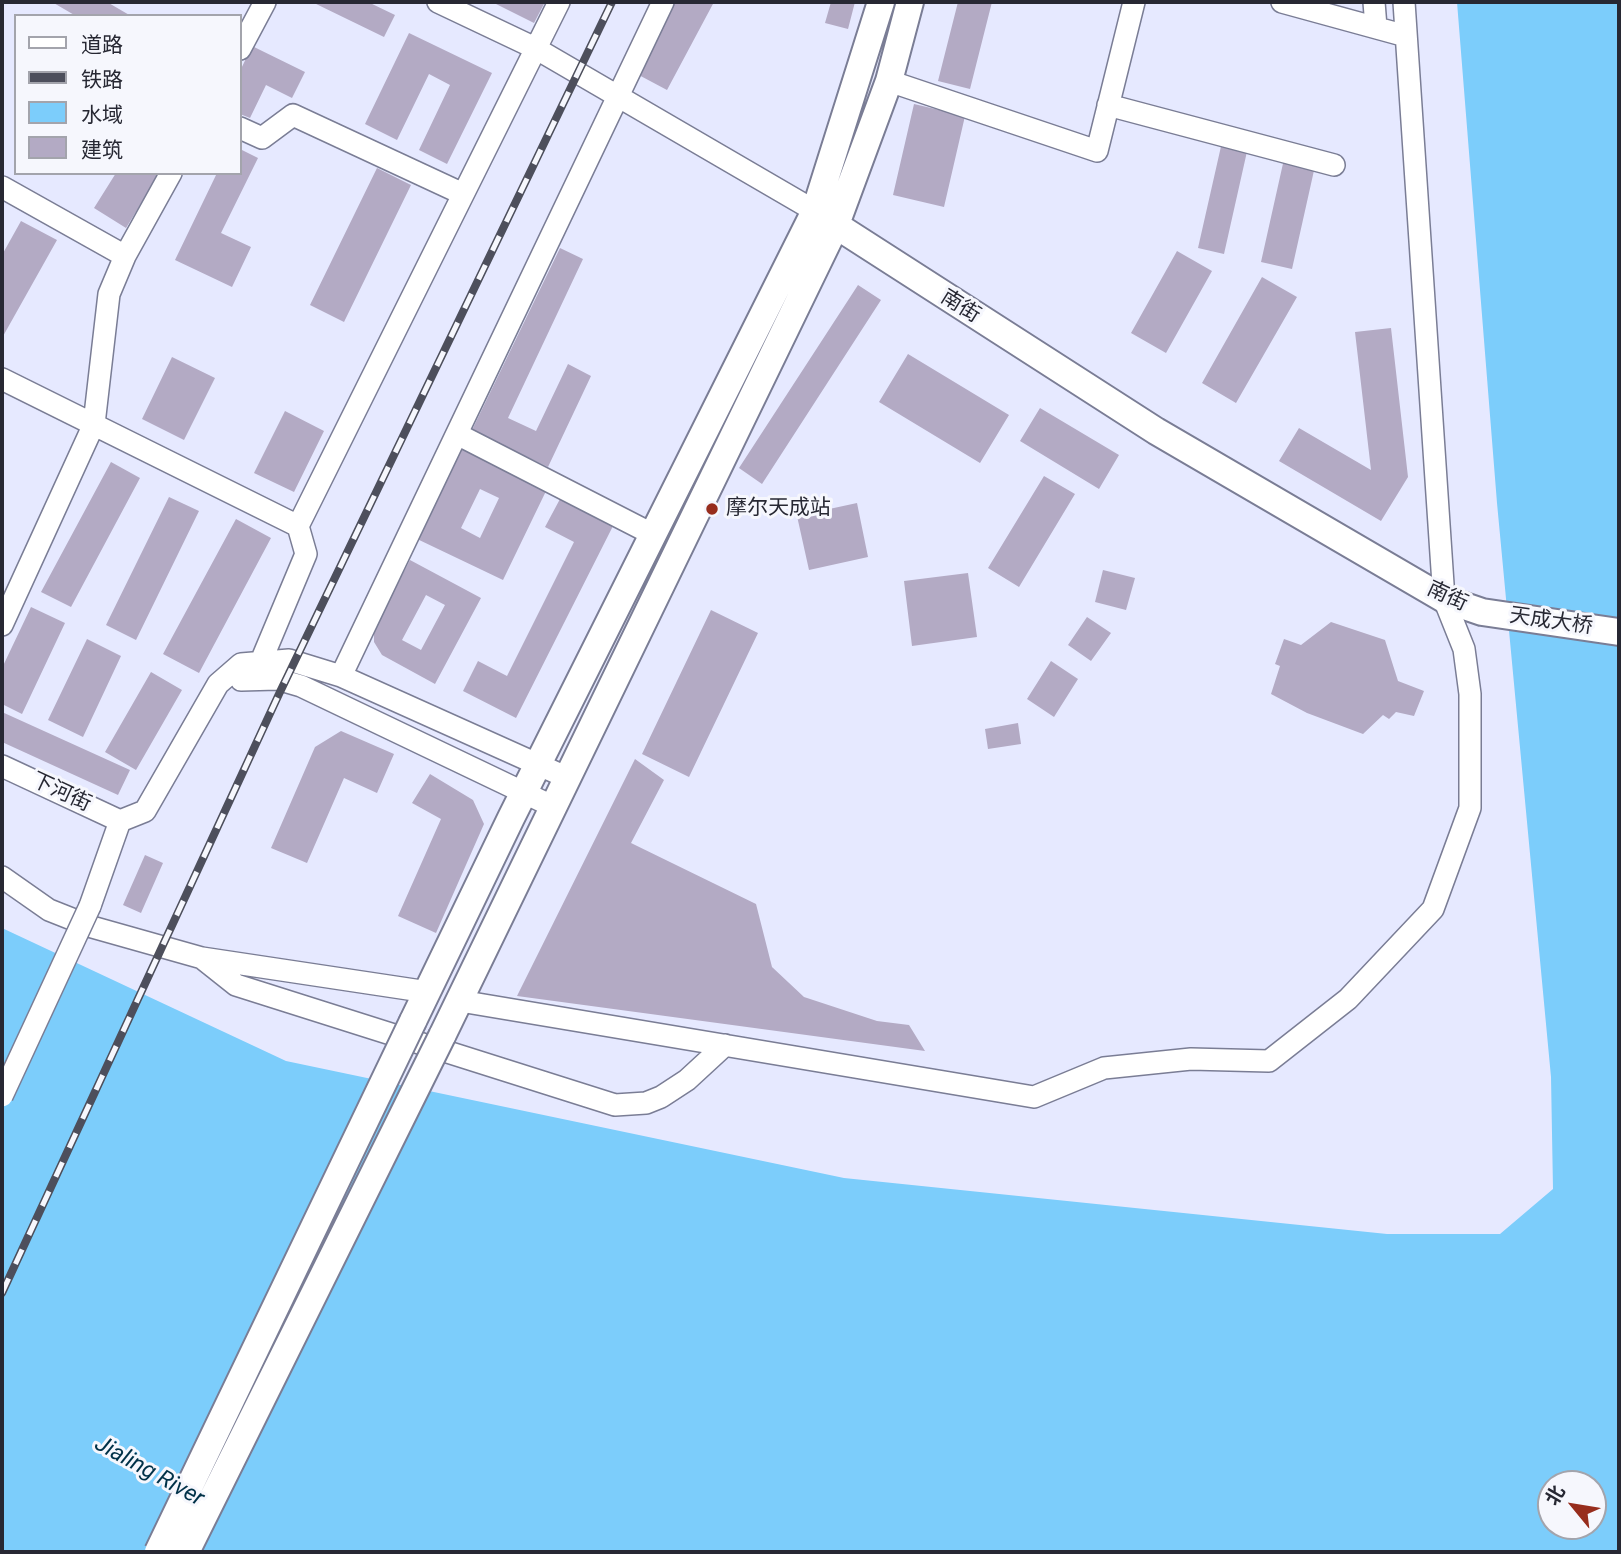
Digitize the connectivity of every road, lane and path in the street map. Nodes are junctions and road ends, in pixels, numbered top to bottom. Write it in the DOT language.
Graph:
graph roads {
  1 [pos="265,2"];
  2 [pos="438,2"];
  3 [pos="559,2"];
  4 [pos="663,2"];
  5 [pos="881,2"];
  6 [pos="910,2"];
  7 [pos="1134,2"];
  8 [pos="1282,2"];
  9 [pos="1374,2"];
  10 [pos="1404,2"];
  11 [pos="1376,27"];
  12 [pos="1406,36"];
  13 [pos="242,45"];
  14 [pos="536,48"];
  15 [pos="889,81"];
  16 [pos="619,97"];
  17 [pos="1108,105"];
  18 [pos="242,129"];
  19 [pos="1334,164"];
  20 [pos="170,175"];
  21 [pos="2,187"];
  22 [pos="463,194"];
  23 [pos="825,219"];
  24 [pos="125,256"];
  25 [pos="2,379"];
  26 [pos="94,424"];
  27 [pos="457,434"];
  28 [pos="298,526"];
  29 [pos="652,534"];
  30 [pos="1444,599"];
  31 [pos="1482,612"];
  32 [pos="2,625"];
  33 [pos="1619,632"];
  34 [pos="257,670"];
  35 [pos="341,676"];
  36 [pos="538,764"];
  37 [pos="2,766"];
  38 [pos="568,778"];
  39 [pos="523,793"];
  40 [pos="554,807"];
  41 [pos="120,821"];
  42 [pos="2,877"];
  43 [pos="202,958"];
  44 [pos="428,992"];
  45 [pos="460,1001"];
  46 [pos="725,1045"];
  47 [pos="2,1096"];
  48 [pos="158,1552"];
  49 [pos="186,1552"];
  1 -- 13 [label="street"];
  2 -- 14 [label="street, 南街"];
  3 -- 14 [label="street"];
  4 -- 16 [label="street"];
  5 -- 23 [label="main road"];
  6 -- 15 [label="main road"];
  7 -- 17 [label="street"];
  8 -- 11 [label="street"];
  9 -- 11 [label="street"];
  10 -- 12 [label="street"];
  11 -- 12 [label="street"];
  12 -- 30 [label="street"];
  14 -- 16 [label="street, 南街"];
  14 -- 22 [label="street"];
  15 -- 17 [label="street"];
  15 -- 23 [label="main road"];
  16 -- 23 [label="street, 南街"];
  16 -- 27 [label="street"];
  17 -- 19 [label="street"];
  18 -- 22 [label="street"];
  20 -- 24 [label="street"];
  21 -- 24 [label="street"];
  22 -- 28 [label="street"];
  23 -- 29 [label="main road"];
  23 -- 30 [label="main road, 南街"];
  23 -- 38 [label="main road"];
  24 -- 26 [label="street"];
  25 -- 26 [label="street"];
  26 -- 28 [label="street"];
  26 -- 32 [label="street"];
  27 -- 29 [label="street"];
  27 -- 35 [label="street"];
  28 -- 34 [label="street"];
  29 -- 36 [label="main road"];
  30 -- 31 [label="main road, 南街"];
  30 -- 46 [label="street"];
  31 -- 33 [label="main road, 天成大桥"];
  34 -- 35 [label="street"];
  34 -- 39 [label="street"];
  34 -- 41 [label="street"];
  35 -- 36 [label="street"];
  36 -- 38 [label="street"];
  36 -- 39 [label="main road"];
  37 -- 41 [label="street, 下河街"];
  38 -- 40 [label="main road"];
  39 -- 40 [label="street"];
  39 -- 44 [label="main road"];
  40 -- 45 [label="main road"];
  41 -- 47 [label="street, bridge"];
  42 -- 43 [label="street"];
  43 -- 44 [label="street"];
  43 -- 46 [label="street"];
  44 -- 48 [label="main road, bridge"];
  45 -- 46 [label="street"];
  45 -- 49 [label="main road, bridge"];
}
